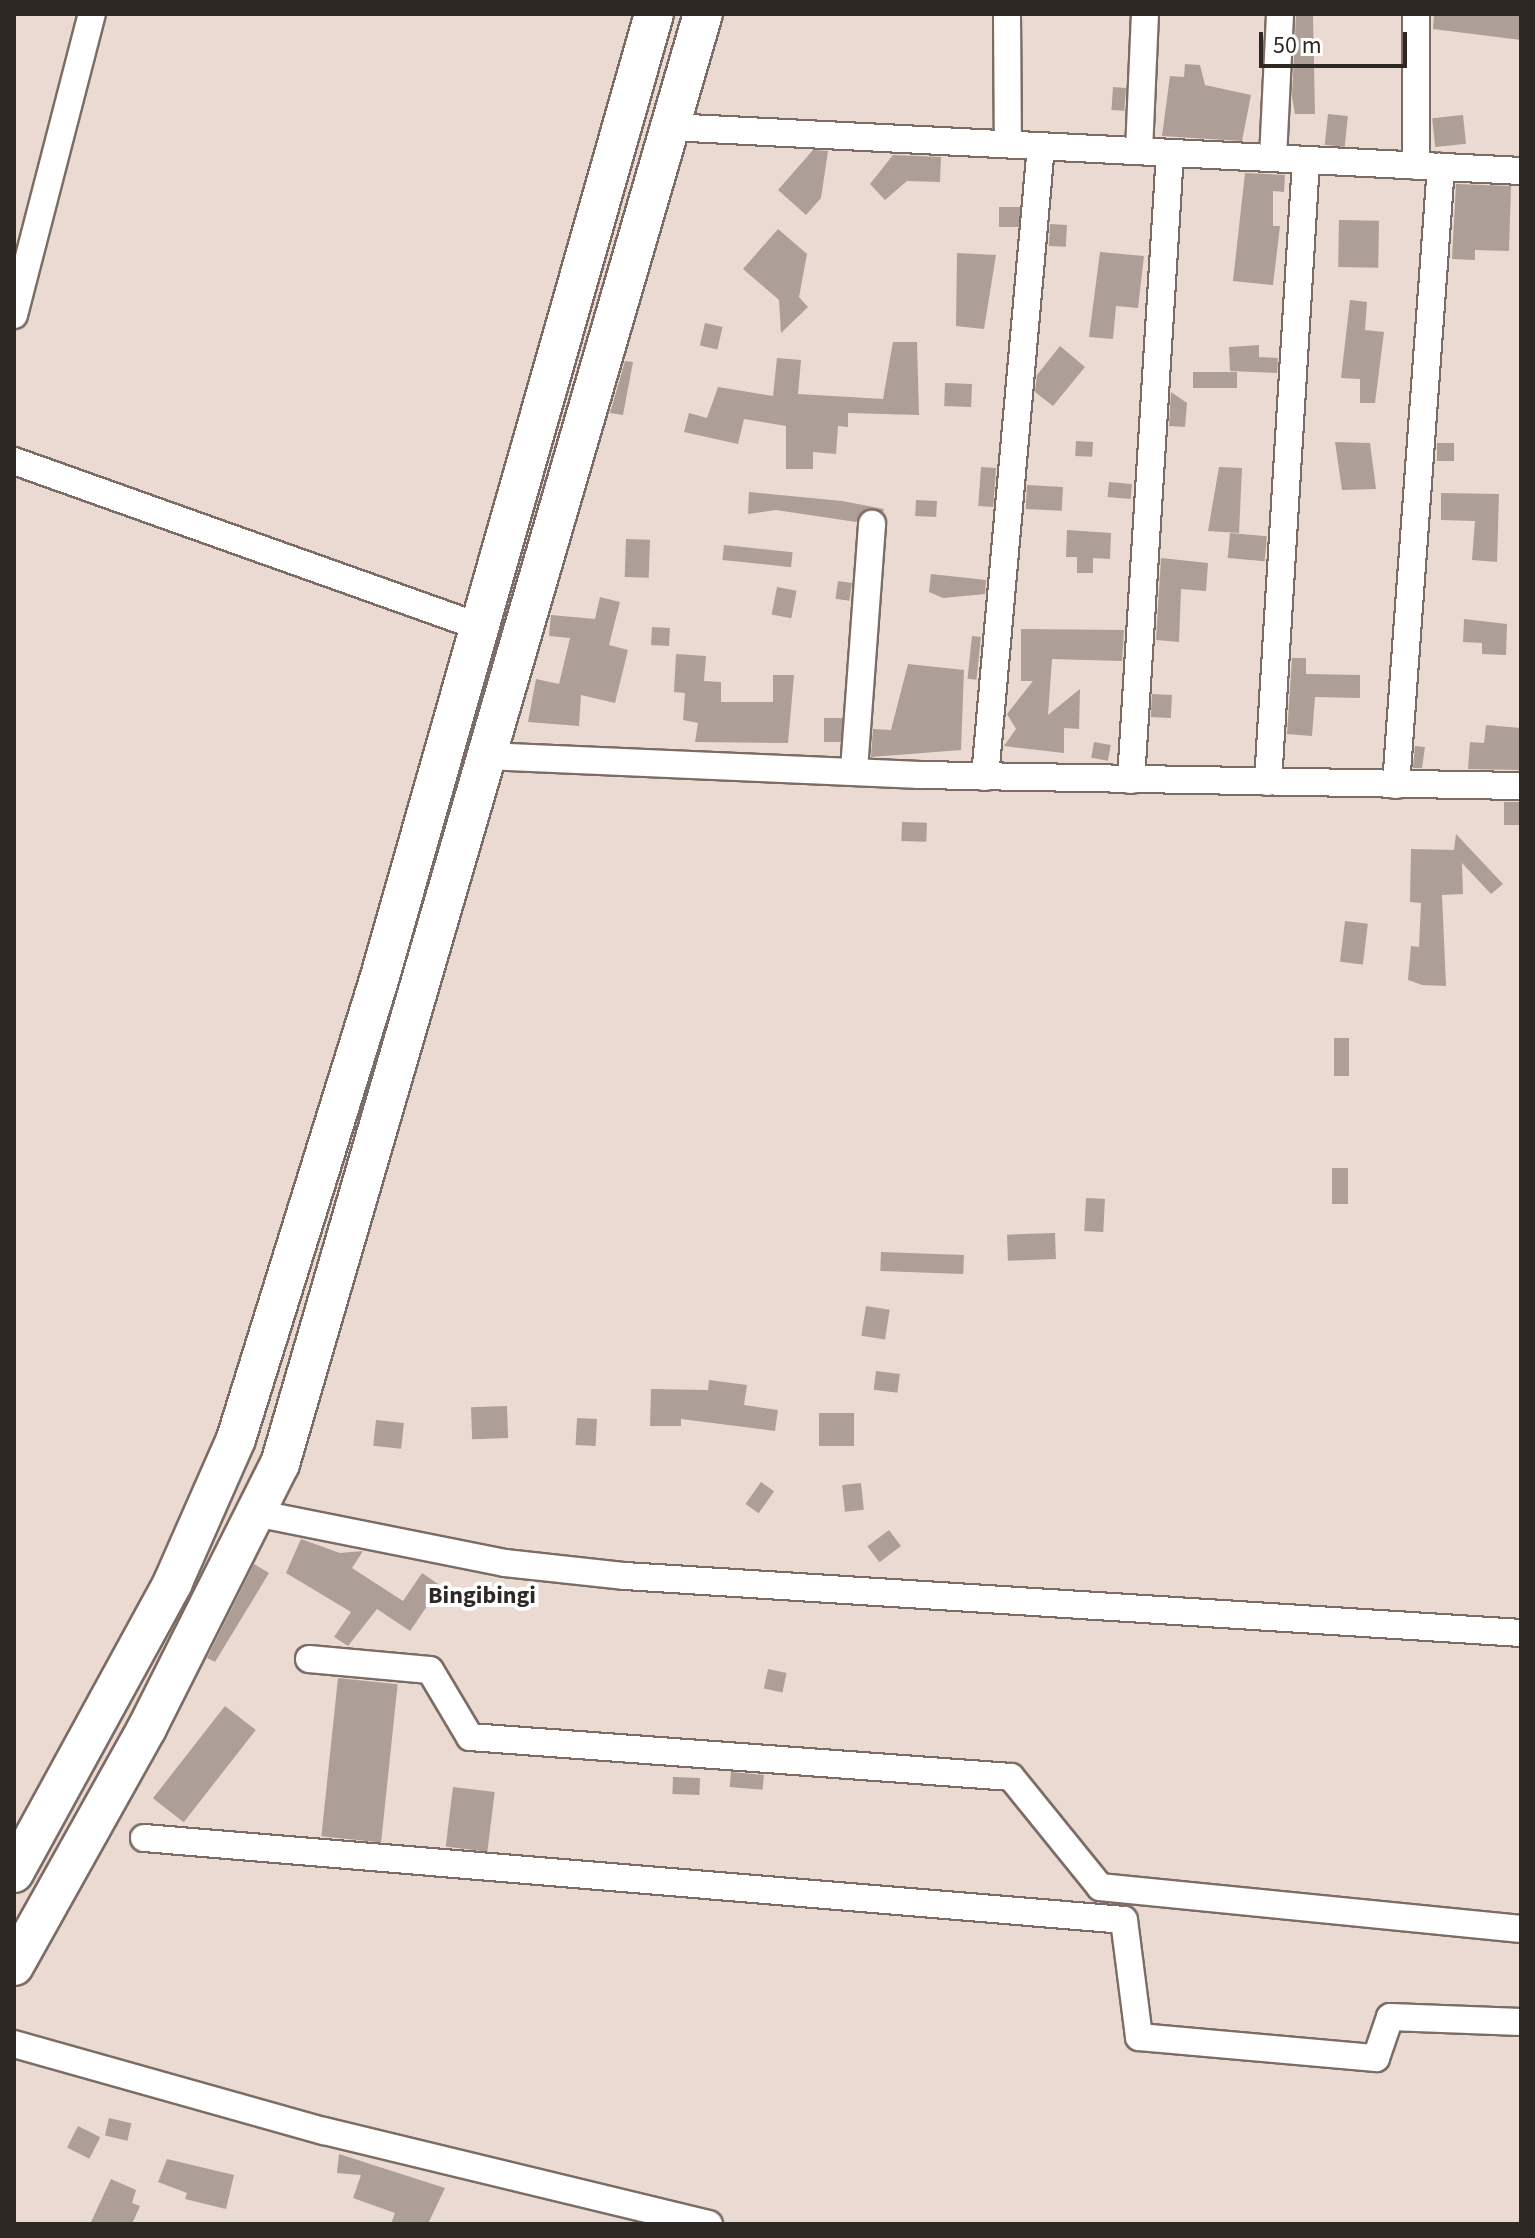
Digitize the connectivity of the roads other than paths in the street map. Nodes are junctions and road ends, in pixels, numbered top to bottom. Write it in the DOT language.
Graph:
graph roads {
  1 [pos="92,14"];
  2 [pos="654,14"];
  3 [pos="703,14"];
  4 [pos="1007,14"];
  5 [pos="1145,14"];
  6 [pos="1280,14"];
  7 [pos="1416,14"];
  8 [pos="670,127"];
  9 [pos="1008,144"];
  10 [pos="1041,146"];
  11 [pos="1139,151"];
  12 [pos="1170,153"];
  13 [pos="1273,158"];
  14 [pos="1306,160"];
  15 [pos="1428,166"];
  16 [pos="1521,171"];
  17 [pos="14,315"];
  18 [pos="14,461"];
  19 [pos="872,524"];
  20 [pos="480,627"];
  21 [pos="487,756"];
  22 [pos="854,770"];
  23 [pos="985,777"];
  24 [pos="1131,780"];
  25 [pos="1268,782"];
  26 [pos="1396,785"];
  27 [pos="1521,786"];
  28 [pos="255,1513"];
  29 [pos="1521,1633"];
  30 [pos="309,1659"];
  31 [pos="144,1838"];
  32 [pos="14,1873"];
  33 [pos="1521,1929"];
  34 [pos="14,1966"];
  35 [pos="1521,2022"];
  36 [pos="14,2044"];
  37 [pos="709,2224"];
  1 -- 17 [label="street"];
  2 -- 20 [label="highway"];
  3 -- 8 [label="highway"];
  4 -- 9 [label="street"];
  5 -- 11 [label="street"];
  6 -- 13 [label="street"];
  7 -- 15 [label="street"];
  8 -- 9 [label="street"];
  8 -- 21 [label="highway"];
  9 -- 10 [label="street"];
  10 -- 11 [label="street"];
  10 -- 23 [label="street"];
  11 -- 12 [label="street"];
  12 -- 13 [label="street"];
  12 -- 24 [label="street"];
  13 -- 14 [label="street"];
  14 -- 15 [label="street"];
  14 -- 25 [label="street"];
  15 -- 16 [label="street"];
  15 -- 26 [label="street"];
  18 -- 20 [label="street"];
  19 -- 22 [label="street"];
  20 -- 32 [label="highway"];
  21 -- 22 [label="street"];
  21 -- 28 [label="highway"];
  22 -- 23 [label="street"];
  23 -- 24 [label="street"];
  24 -- 25 [label="street"];
  25 -- 26 [label="street"];
  26 -- 27 [label="street"];
  28 -- 29 [label="street"];
  28 -- 34 [label="highway"];
  30 -- 33 [label="street"];
  31 -- 35 [label="street"];
  36 -- 37 [label="street"];
}
